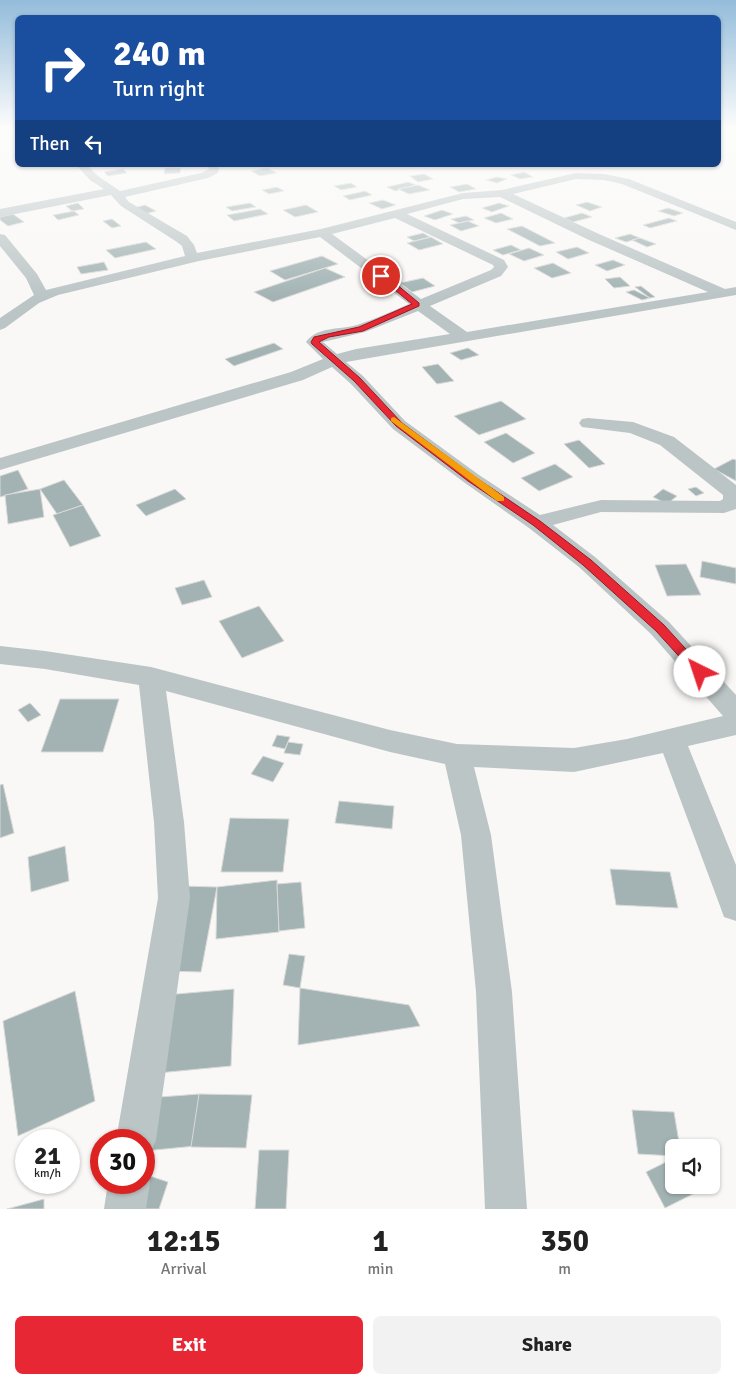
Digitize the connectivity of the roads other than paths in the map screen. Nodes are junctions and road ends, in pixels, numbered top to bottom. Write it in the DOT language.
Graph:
graph roads {
  1 [pos="105,184"];
  2 [pos="160,184"];
  3 [pos="539,184"];
  4 [pos="633,184"];
  5 [pos="116,193"];
  6 [pos="502,193"];
  7 [pos="0,213"];
  8 [pos="397,214"];
  9 [pos="736,226"];
  10 [pos="322,233"];
  11 [pos="0,238"];
  12 [pos="192,259"];
  13 [pos="729,292"];
  14 [pos="42,296"];
  15 [pos="417,304"];
  16 [pos="0,325"];
  17 [pos="464,337"];
  18 [pos="334,360"];
  19 [pos="588,423"];
  20 [pos="0,464"];
  21 [pos="537,523"];
  22 [pos="0,655"];
  23 [pos="151,678"];
  24 [pos="736,713"];
  25 [pos="736,724"];
  26 [pos="672,740"];
  27 [pos="457,755"];
  28 [pos="736,906"];
  29 [pos="138,1129"];
  30 [pos="127,1194"];
  31 [pos="125,1209"];
  32 [pos="506,1209"];
  1 -- 5 [label="street"];
  2 -- 5 [label="street"];
  3 -- 6 [label="street"];
  4 -- 9 [label="street"];
  5 -- 7 [label="street"];
  5 -- 12 [label="street"];
  6 -- 8 [label="street"];
  6 -- 13 [label="street"];
  8 -- 10 [label="street"];
  8 -- 15 [label="street"];
  10 -- 12 [label="street"];
  10 -- 15 [label="street"];
  11 -- 14 [label="street"];
  12 -- 14 [label="street"];
  13 -- 17 [label="street"];
  14 -- 16 [label="street"];
  15 -- 17 [label="street"];
  15 -- 18 [label="street"];
  17 -- 18 [label="street"];
  18 -- 20 [label="street"];
  18 -- 21 [label="street"];
  19 -- 21 [label="street"];
  21 -- 24 [label="street"];
  22 -- 23 [label="street"];
  23 -- 27 [label="street"];
  23 -- 29 [label="street"];
  25 -- 26 [label="street"];
  26 -- 27 [label="street"];
  26 -- 28 [label="street"];
  27 -- 32 [label="street"];
  30 -- 31 [label="street"];
}
